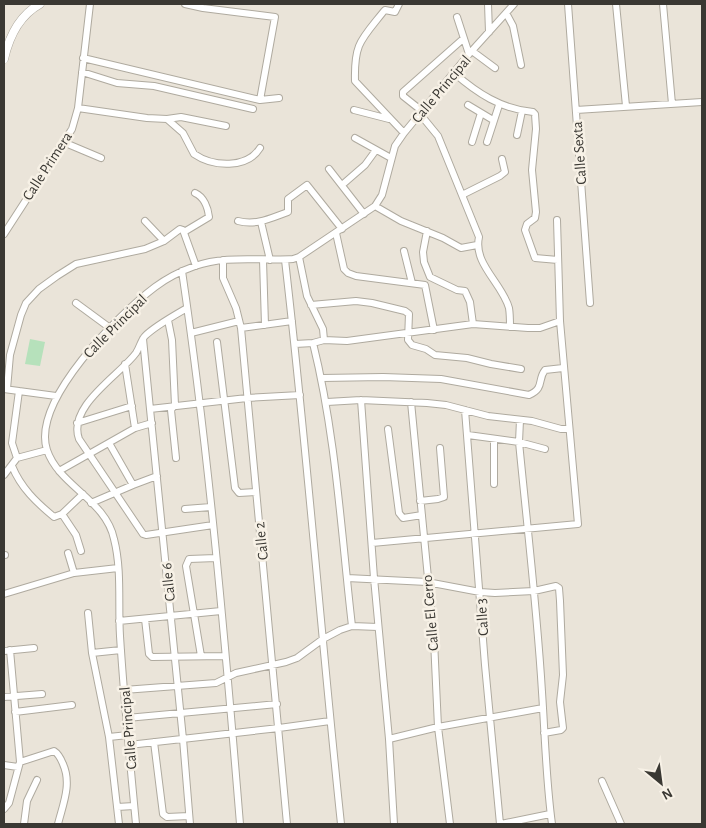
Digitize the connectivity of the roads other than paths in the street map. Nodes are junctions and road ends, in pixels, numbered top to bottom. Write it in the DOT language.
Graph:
graph roads {
  1 [pos="40,4"];
  2 [pos="90,4"];
  3 [pos="185,4"];
  4 [pos="398,4"];
  5 [pos="488,4"];
  6 [pos="568,4"];
  7 [pos="616,4"];
  8 [pos="663,4"];
  9 [pos="510,7"];
  10 [pos="457,17"];
  11 [pos="489,32"];
  12 [pos="463,39"];
  13 [pos="471,52"];
  14 [pos="83,58"];
  15 [pos="4,59"];
  16 [pos="520,65"];
  17 [pos="495,68"];
  18 [pos="82,72"];
  19 [pos="454,73"];
  20 [pos="279,98"];
  21 [pos="260,100"];
  22 [pos="702,102"];
  23 [pos="499,104"];
  24 [pos="672,104"];
  25 [pos="468,105"];
  26 [pos="626,106"];
  27 [pos="78,108"];
  28 [pos="253,109"];
  29 [pos="354,110"];
  30 [pos="576,110"];
  31 [pos="522,111"];
  32 [pos="421,113"];
  33 [pos="481,113"];
  34 [pos="389,119"];
  35 [pos="167,120"];
  36 [pos="493,120"];
  37 [pos="226,126"];
  38 [pos="404,133"];
  39 [pos="516,135"];
  40 [pos="355,138"];
  41 [pos="63,142"];
  42 [pos="472,142"];
  43 [pos="487,142"];
  44 [pos="260,148"];
  45 [pos="376,150"];
  46 [pos="101,158"];
  47 [pos="391,158"];
  48 [pos="502,158"];
  49 [pos="329,169"];
  50 [pos="342,185"];
  51 [pos="195,193"];
  52 [pos="462,195"];
  53 [pos="375,206"];
  54 [pos="364,214"];
  55 [pos="558,220"];
  56 [pos="145,221"];
  57 [pos="238,221"];
  58 [pos="261,222"];
  59 [pos="339,231"];
  60 [pos="427,231"];
  61 [pos="184,232"];
  62 [pos="4,234"];
  63 [pos="164,241"];
  64 [pos="477,245"];
  65 [pos="404,251"];
  66 [pos="299,257"];
  67 [pos="223,260"];
  68 [pos="266,260"];
  69 [pos="285,260"];
  70 [pos="558,260"];
  71 [pos="196,266"];
  72 [pos="182,271"];
  73 [pos="430,277"];
  74 [pos="412,283"];
  75 [pos="425,285"];
  76 [pos="76,303"];
  77 [pos="590,303"];
  78 [pos="311,305"];
  79 [pos="187,308"];
  80 [pos="168,320"];
  81 [pos="239,321"];
  82 [pos="292,321"];
  83 [pos="560,321"];
  84 [pos="473,324"];
  85 [pos="265,325"];
  86 [pos="510,327"];
  87 [pos="110,328"];
  88 [pos="241,328"];
  89 [pos="434,330"];
  90 [pos="191,333"];
  91 [pos="407,333"];
  92 [pos="143,339"];
  93 [pos="324,340"];
  94 [pos="217,342"];
  95 [pos="313,343"];
  96 [pos="295,344"];
  97 [pos="125,364"];
  98 [pos="563,368"];
  99 [pos="521,369"];
  100 [pos="322,378"];
  101 [pos="5,389"];
  102 [pos="19,391"];
  103 [pos="300,395"];
  104 [pos="56,396"];
  105 [pos="247,398"];
  106 [pos="361,400"];
  107 [pos="224,401"];
  108 [pos="326,402"];
  109 [pos="411,402"];
  110 [pos="199,404"];
  111 [pos="132,406"];
  112 [pos="174,406"];
  113 [pos="150,409"];
  114 [pos="465,410"];
  115 [pos="520,420"];
  116 [pos="77,423"];
  117 [pos="152,423"];
  118 [pos="135,428"];
  119 [pos="388,429"];
  120 [pos="569,429"];
  121 [pos="468,435"];
  122 [pos="494,439"];
  123 [pos="519,442"];
  124 [pos="109,443"];
  125 [pos="440,448"];
  126 [pos="545,449"];
  127 [pos="47,450"];
  128 [pos="90,455"];
  129 [pos="17,458"];
  130 [pos="176,458"];
  131 [pos="12,466"];
  132 [pos="59,471"];
  133 [pos="4,475"];
  134 [pos="157,476"];
  135 [pos="494,484"];
  136 [pos="132,485"];
  137 [pos="115,492"];
  138 [pos="256,492"];
  139 [pos="83,494"];
  140 [pos="420,501"];
  141 [pos="91,503"];
  142 [pos="211,506"];
  143 [pos="185,509"];
  144 [pos="62,514"];
  145 [pos="422,515"];
  146 [pos="213,525"];
  147 [pos="527,530"];
  148 [pos="163,532"];
  149 [pos="476,534"];
  150 [pos="424,540"];
  151 [pos="372,544"];
  152 [pos="68,552"];
  153 [pos="81,552"];
  154 [pos="216,558"];
  155 [pos="118,568"];
  156 [pos="74,573"];
  157 [pos="346,578"];
  158 [pos="374,578"];
  159 [pos="427,582"];
  160 [pos="534,591"];
  161 [pos="480,592"];
  162 [pos="4,594"];
  163 [pos="221,612"];
  164 [pos="88,613"];
  165 [pos="194,614"];
  166 [pos="171,616"];
  167 [pos="144,619"];
  168 [pos="119,621"];
  169 [pos="352,626"];
  170 [pos="378,627"];
  171 [pos="323,639"];
  172 [pos="34,648"];
  173 [pos="121,650"];
  174 [pos="7,651"];
  175 [pos="92,653"];
  176 [pos="201,656"];
  177 [pos="225,656"];
  178 [pos="175,657"];
  179 [pos="273,665"];
  180 [pos="227,679"];
  181 [pos="178,686"];
  182 [pos="124,690"];
  183 [pos="42,694"];
  184 [pos="14,696"];
  185 [pos="4,697"];
  186 [pos="277,704"];
  187 [pos="72,705"];
  188 [pos="230,708"];
  189 [pos="543,708"];
  190 [pos="15,712"];
  191 [pos="181,713"];
  192 [pos="490,717"];
  193 [pos="127,718"];
  194 [pos="330,721"];
  195 [pos="438,727"];
  196 [pos="279,728"];
  197 [pos="544,733"];
  198 [pos="232,734"];
  199 [pos="128,735"];
  200 [pos="109,737"];
  201 [pos="183,739"];
  202 [pos="389,739"];
  203 [pos="154,742"];
  204 [pos="129,745"];
  205 [pos="19,764"];
  206 [pos="4,765"];
  207 [pos="37,780"];
  208 [pos="602,781"];
  209 [pos="134,806"];
  210 [pos="117,807"];
  211 [pos="4,809"];
  212 [pos="550,814"];
  213 [pos="189,816"];
  214 [pos="24,824"];
  215 [pos="58,824"];
  216 [pos="119,824"];
  217 [pos="136,824"];
  218 [pos="190,824"];
  219 [pos="240,824"];
  220 [pos="287,824"];
  221 [pos="341,824"];
  222 [pos="394,824"];
  223 [pos="450,824"];
  224 [pos="501,824"];
  225 [pos="552,824"];
  226 [pos="621,824"];
  1 -- 15 [label="main road"];
  2 -- 14 [label="street, Calle Primera"];
  3 -- 21 [label="street"];
  4 -- 34 [label="street"];
  5 -- 11 [label="street"];
  6 -- 30 [label="street, Calle Sexta"];
  7 -- 26 [label="street"];
  8 -- 24 [label="street"];
  9 -- 11 [label="street, Calle Principal"];
  9 -- 16 [label="street"];
  10 -- 12 [label="street"];
  11 -- 13 [label="street, Calle Principal"];
  12 -- 13 [label="street"];
  12 -- 32 [label="street"];
  13 -- 17 [label="street"];
  13 -- 19 [label="street, Calle Principal"];
  14 -- 18 [label="street, Calle Primera"];
  14 -- 21 [label="street"];
  18 -- 27 [label="street, Calle Primera"];
  18 -- 28 [label="street"];
  19 -- 23 [label="street"];
  19 -- 32 [label="street, Calle Principal"];
  20 -- 21 [label="street"];
  22 -- 24 [label="street"];
  23 -- 31 [label="street"];
  23 -- 36 [label="street"];
  24 -- 26 [label="street"];
  25 -- 33 [label="street"];
  26 -- 30 [label="street"];
  27 -- 35 [label="street"];
  27 -- 41 [label="street, Calle Primera"];
  29 -- 34 [label="street"];
  30 -- 77 [label="street, Calle Sexta"];
  31 -- 39 [label="street"];
  31 -- 70 [label="street"];
  32 -- 38 [label="street, Calle Principal"];
  32 -- 52 [label="street"];
  33 -- 36 [label="street"];
  33 -- 42 [label="street"];
  34 -- 38 [label="street"];
  35 -- 37 [label="street"];
  35 -- 44 [label="street"];
  36 -- 43 [label="street"];
  38 -- 47 [label="street, Calle Principal"];
  40 -- 45 [label="street"];
  41 -- 46 [label="street"];
  41 -- 62 [label="street, Calle Primera"];
  45 -- 47 [label="street"];
  45 -- 50 [label="street"];
  47 -- 53 [label="street, Calle Principal"];
  48 -- 52 [label="street"];
  49 -- 50 [label="street"];
  50 -- 54 [label="street"];
  51 -- 61 [label="street"];
  52 -- 64 [label="street"];
  53 -- 54 [label="street, Calle Principal"];
  53 -- 60 [label="street"];
  54 -- 59 [label="street, Calle Principal"];
  55 -- 70 [label="street"];
  56 -- 63 [label="street"];
  57 -- 58 [label="street"];
  58 -- 59 [label="street"];
  58 -- 68 [label="street"];
  59 -- 66 [label="street, Calle Principal"];
  59 -- 74 [label="street"];
  60 -- 64 [label="street"];
  60 -- 73 [label="street"];
  61 -- 63 [label="street"];
  61 -- 71 [label="street"];
  63 -- 101 [label="street"];
  64 -- 86 [label="street"];
  65 -- 74 [label="street"];
  66 -- 69 [label="street, Calle Principal"];
  66 -- 78 [label="street"];
  67 -- 68 [label="street, Calle Principal"];
  67 -- 71 [label="street, Calle Principal"];
  67 -- 81 [label="street, Calle 2"];
  68 -- 69 [label="street, Calle Principal"];
  68 -- 85 [label="street"];
  69 -- 82 [label="street"];
  70 -- 83 [label="street"];
  71 -- 72 [label="street, Calle Principal"];
  72 -- 79 [label="street"];
  72 -- 87 [label="street, Calle Principal"];
  73 -- 75 [label="street"];
  73 -- 84 [label="street"];
  74 -- 75 [label="street"];
  75 -- 89 [label="street"];
  76 -- 87 [label="street"];
  78 -- 91 [label="street"];
  78 -- 93 [label="street"];
  79 -- 80 [label="street"];
  79 -- 90 [label="street"];
  80 -- 92 [label="street"];
  80 -- 112 [label="street"];
  81 -- 88 [label="street, Calle 2"];
  81 -- 90 [label="street"];
  82 -- 85 [label="street"];
  82 -- 96 [label="street"];
  83 -- 86 [label="street"];
  83 -- 98 [label="street"];
  84 -- 86 [label="street"];
  84 -- 89 [label="street"];
  85 -- 88 [label="street"];
  87 -- 104 [label="street, Calle Principal"];
  88 -- 105 [label="street, Calle 2"];
  89 -- 91 [label="street"];
  90 -- 110 [label="street"];
  91 -- 93 [label="street"];
  91 -- 99 [label="street"];
  92 -- 97 [label="street"];
  92 -- 113 [label="street, Calle 6"];
  93 -- 95 [label="street"];
  94 -- 107 [label="street"];
  95 -- 96 [label="street"];
  95 -- 100 [label="street"];
  96 -- 103 [label="street"];
  97 -- 111 [label="street"];
  97 -- 116 [label="street"];
  98 -- 100 [label="street"];
  98 -- 120 [label="street"];
  100 -- 108 [label="street"];
  101 -- 102 [label="street"];
  102 -- 104 [label="street"];
  102 -- 129 [label="street"];
  103 -- 105 [label="street"];
  103 -- 171 [label="street"];
  104 -- 127 [label="street, Calle Principal"];
  105 -- 107 [label="street"];
  105 -- 138 [label="street, Calle 2"];
  106 -- 108 [label="street"];
  106 -- 109 [label="street"];
  106 -- 151 [label="street"];
  107 -- 110 [label="street"];
  107 -- 138 [label="street"];
  108 -- 157 [label="street"];
  109 -- 114 [label="street"];
  109 -- 140 [label="street, Calle El Cerro"];
  110 -- 112 [label="street"];
  110 -- 142 [label="street"];
  111 -- 116 [label="street"];
  111 -- 118 [label="street"];
  112 -- 113 [label="street"];
  112 -- 130 [label="street"];
  113 -- 117 [label="street, Calle 6"];
  114 -- 115 [label="street"];
  114 -- 121 [label="street, Calle 3"];
  115 -- 120 [label="street"];
  115 -- 123 [label="street"];
  116 -- 128 [label="street"];
  117 -- 118 [label="street"];
  117 -- 134 [label="street, Calle 6"];
  118 -- 124 [label="street"];
  119 -- 145 [label="street"];
  120 -- 147 [label="street"];
  121 -- 122 [label="street"];
  121 -- 149 [label="street, Calle 3"];
  122 -- 123 [label="street"];
  122 -- 135 [label="street"];
  123 -- 126 [label="street"];
  123 -- 147 [label="street"];
  124 -- 128 [label="street"];
  124 -- 136 [label="street"];
  125 -- 140 [label="street"];
  127 -- 129 [label="street"];
  127 -- 132 [label="street, Calle Principal"];
  128 -- 132 [label="street"];
  128 -- 137 [label="street"];
  129 -- 131 [label="street"];
  131 -- 133 [label="street"];
  131 -- 144 [label="street"];
  132 -- 139 [label="street, Calle Principal"];
  134 -- 136 [label="street"];
  134 -- 148 [label="street, Calle 6"];
  136 -- 137 [label="street"];
  137 -- 141 [label="street"];
  137 -- 148 [label="street"];
  138 -- 179 [label="street, Calle 2"];
  139 -- 141 [label="street, Calle Principal"];
  139 -- 144 [label="street"];
  140 -- 145 [label="street, Calle El Cerro"];
  141 -- 155 [label="street, Calle Principal"];
  142 -- 143 [label="street"];
  142 -- 146 [label="street"];
  144 -- 153 [label="street"];
  145 -- 150 [label="street, Calle El Cerro"];
  146 -- 148 [label="street"];
  146 -- 154 [label="street"];
  147 -- 149 [label="street"];
  147 -- 160 [label="street"];
  148 -- 166 [label="street, Calle 6"];
  149 -- 150 [label="street"];
  149 -- 161 [label="street, Calle 3"];
  150 -- 151 [label="street"];
  150 -- 159 [label="street, Calle El Cerro"];
  151 -- 158 [label="street"];
  152 -- 156 [label="street"];
  154 -- 163 [label="street"];
  154 -- 165 [label="street"];
  155 -- 156 [label="street"];
  155 -- 168 [label="street, Calle Principal"];
  156 -- 162 [label="street"];
  157 -- 158 [label="street"];
  157 -- 169 [label="street"];
  158 -- 159 [label="street"];
  158 -- 170 [label="street"];
  159 -- 161 [label="street"];
  159 -- 195 [label="street, Calle El Cerro"];
  160 -- 161 [label="street"];
  160 -- 189 [label="street"];
  160 -- 197 [label="street"];
  161 -- 192 [label="street, Calle 3"];
  163 -- 165 [label="street"];
  163 -- 177 [label="street"];
  164 -- 175 [label="street"];
  165 -- 166 [label="street"];
  165 -- 176 [label="street"];
  166 -- 167 [label="street"];
  166 -- 178 [label="street, Calle 6"];
  167 -- 168 [label="street"];
  167 -- 178 [label="street"];
  168 -- 173 [label="street, Calle Principal"];
  169 -- 170 [label="street"];
  169 -- 171 [label="street"];
  170 -- 202 [label="street"];
  171 -- 179 [label="street"];
  171 -- 194 [label="street"];
  172 -- 174 [label="street"];
  173 -- 175 [label="street"];
  173 -- 182 [label="street, Calle Principal"];
  174 -- 184 [label="street"];
  175 -- 200 [label="street"];
  176 -- 177 [label="street"];
  176 -- 178 [label="street"];
  177 -- 180 [label="street"];
  178 -- 181 [label="street, Calle 6"];
  179 -- 180 [label="street"];
  179 -- 186 [label="street, Calle 2"];
  180 -- 181 [label="street"];
  180 -- 188 [label="street"];
  181 -- 182 [label="street"];
  181 -- 191 [label="street, Calle 6"];
  182 -- 193 [label="street, Calle Principal"];
  183 -- 184 [label="street"];
  184 -- 185 [label="street"];
  184 -- 190 [label="street"];
  186 -- 188 [label="street"];
  186 -- 196 [label="street, Calle 2"];
  187 -- 190 [label="street"];
  188 -- 191 [label="street"];
  188 -- 198 [label="street"];
  189 -- 192 [label="street"];
  189 -- 197 [label="street"];
  190 -- 205 [label="street"];
  191 -- 193 [label="street"];
  191 -- 201 [label="street, Calle 6"];
  192 -- 195 [label="street"];
  192 -- 224 [label="street, Calle 3"];
  193 -- 199 [label="street, Calle Principal"];
  194 -- 196 [label="street"];
  194 -- 221 [label="street"];
  195 -- 202 [label="street"];
  195 -- 223 [label="street, Calle El Cerro"];
  196 -- 198 [label="street"];
  196 -- 220 [label="street, Calle 2"];
  197 -- 212 [label="street"];
  198 -- 201 [label="street"];
  198 -- 219 [label="street"];
  199 -- 200 [label="street"];
  199 -- 204 [label="street, Calle Principal"];
  200 -- 210 [label="street"];
  201 -- 203 [label="street"];
  201 -- 213 [label="street, Calle 6"];
  202 -- 222 [label="street"];
  203 -- 204 [label="street"];
  203 -- 213 [label="street"];
  204 -- 209 [label="street, Calle Principal"];
  205 -- 206 [label="street"];
  205 -- 211 [label="street"];
  205 -- 215 [label="street"];
  207 -- 214 [label="street"];
  208 -- 226 [label="street"];
  209 -- 210 [label="street"];
  209 -- 217 [label="street, Calle Principal"];
  210 -- 216 [label="street"];
  212 -- 224 [label="street"];
  212 -- 225 [label="street"];
  213 -- 218 [label="street, Calle 6"];
}
